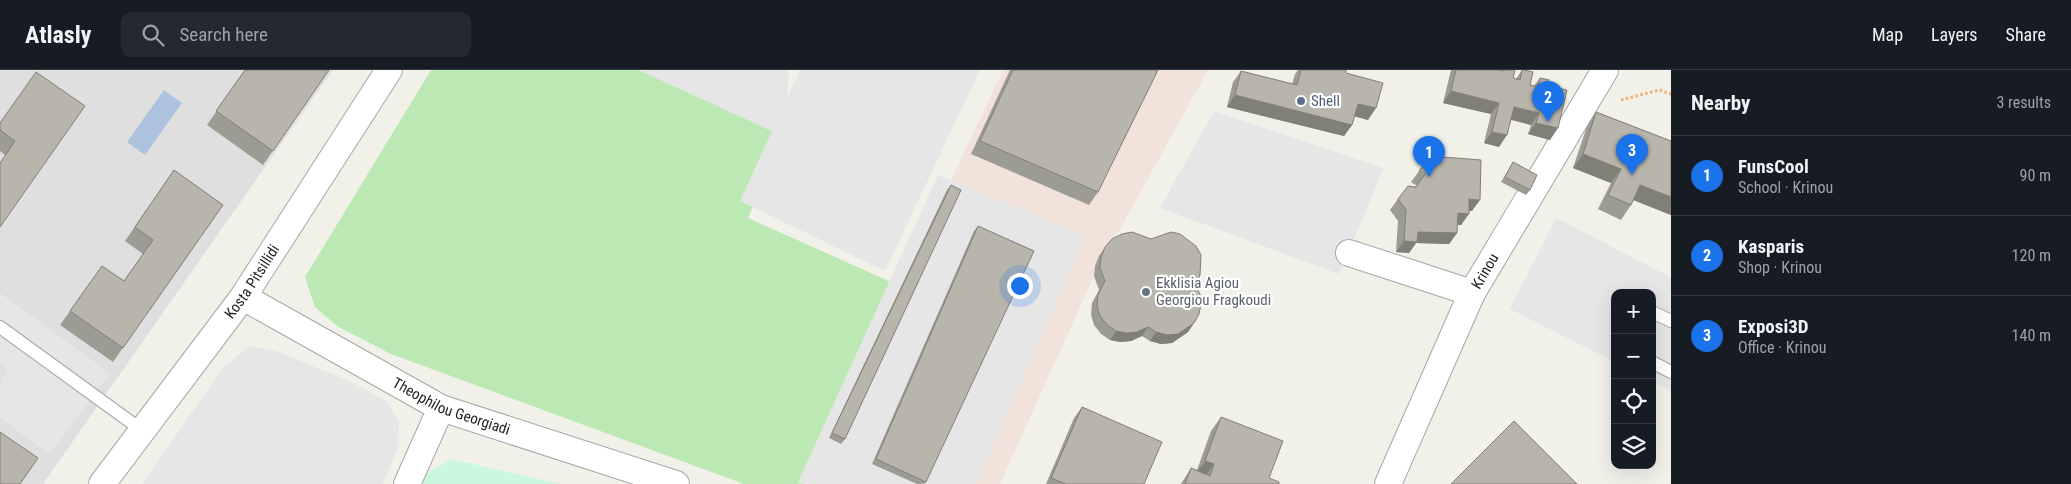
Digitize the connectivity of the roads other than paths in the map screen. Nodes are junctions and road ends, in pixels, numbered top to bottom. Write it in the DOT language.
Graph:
graph roads {
  1 [pos="389,70"];
  2 [pos="1605,70"];
  3 [pos="1349,252"];
  4 [pos="1472,293"];
  5 [pos="243,297"];
  6 [pos="1656,314"];
  7 [pos="1671,321"];
  8 [pos="0,327"];
  9 [pos="1656,364"];
  10 [pos="1671,372"];
  11 [pos="440,408"];
  12 [pos="143,431"];
  13 [pos="102,484"];
  14 [pos="407,484"];
  15 [pos="676,484"];
  16 [pos="1388,484"];
  1 -- 5 [label="street, Kosta Pitsillidi"];
  2 -- 4 [label="street, Krinou"];
  3 -- 4 [label="street"];
  4 -- 16 [label="street, Krinou"];
  5 -- 11 [label="street, Theophilou Georgiadi"];
  5 -- 12 [label="street, Kosta Pitsillidi"];
  6 -- 7 [label="lane"];
  8 -- 12 [label="lane"];
  9 -- 10 [label="lane"];
  11 -- 14 [label="street"];
  11 -- 15 [label="street, Theophilou Georgiadi"];
  12 -- 13 [label="street, Kosta Pitsillidi"];
}
